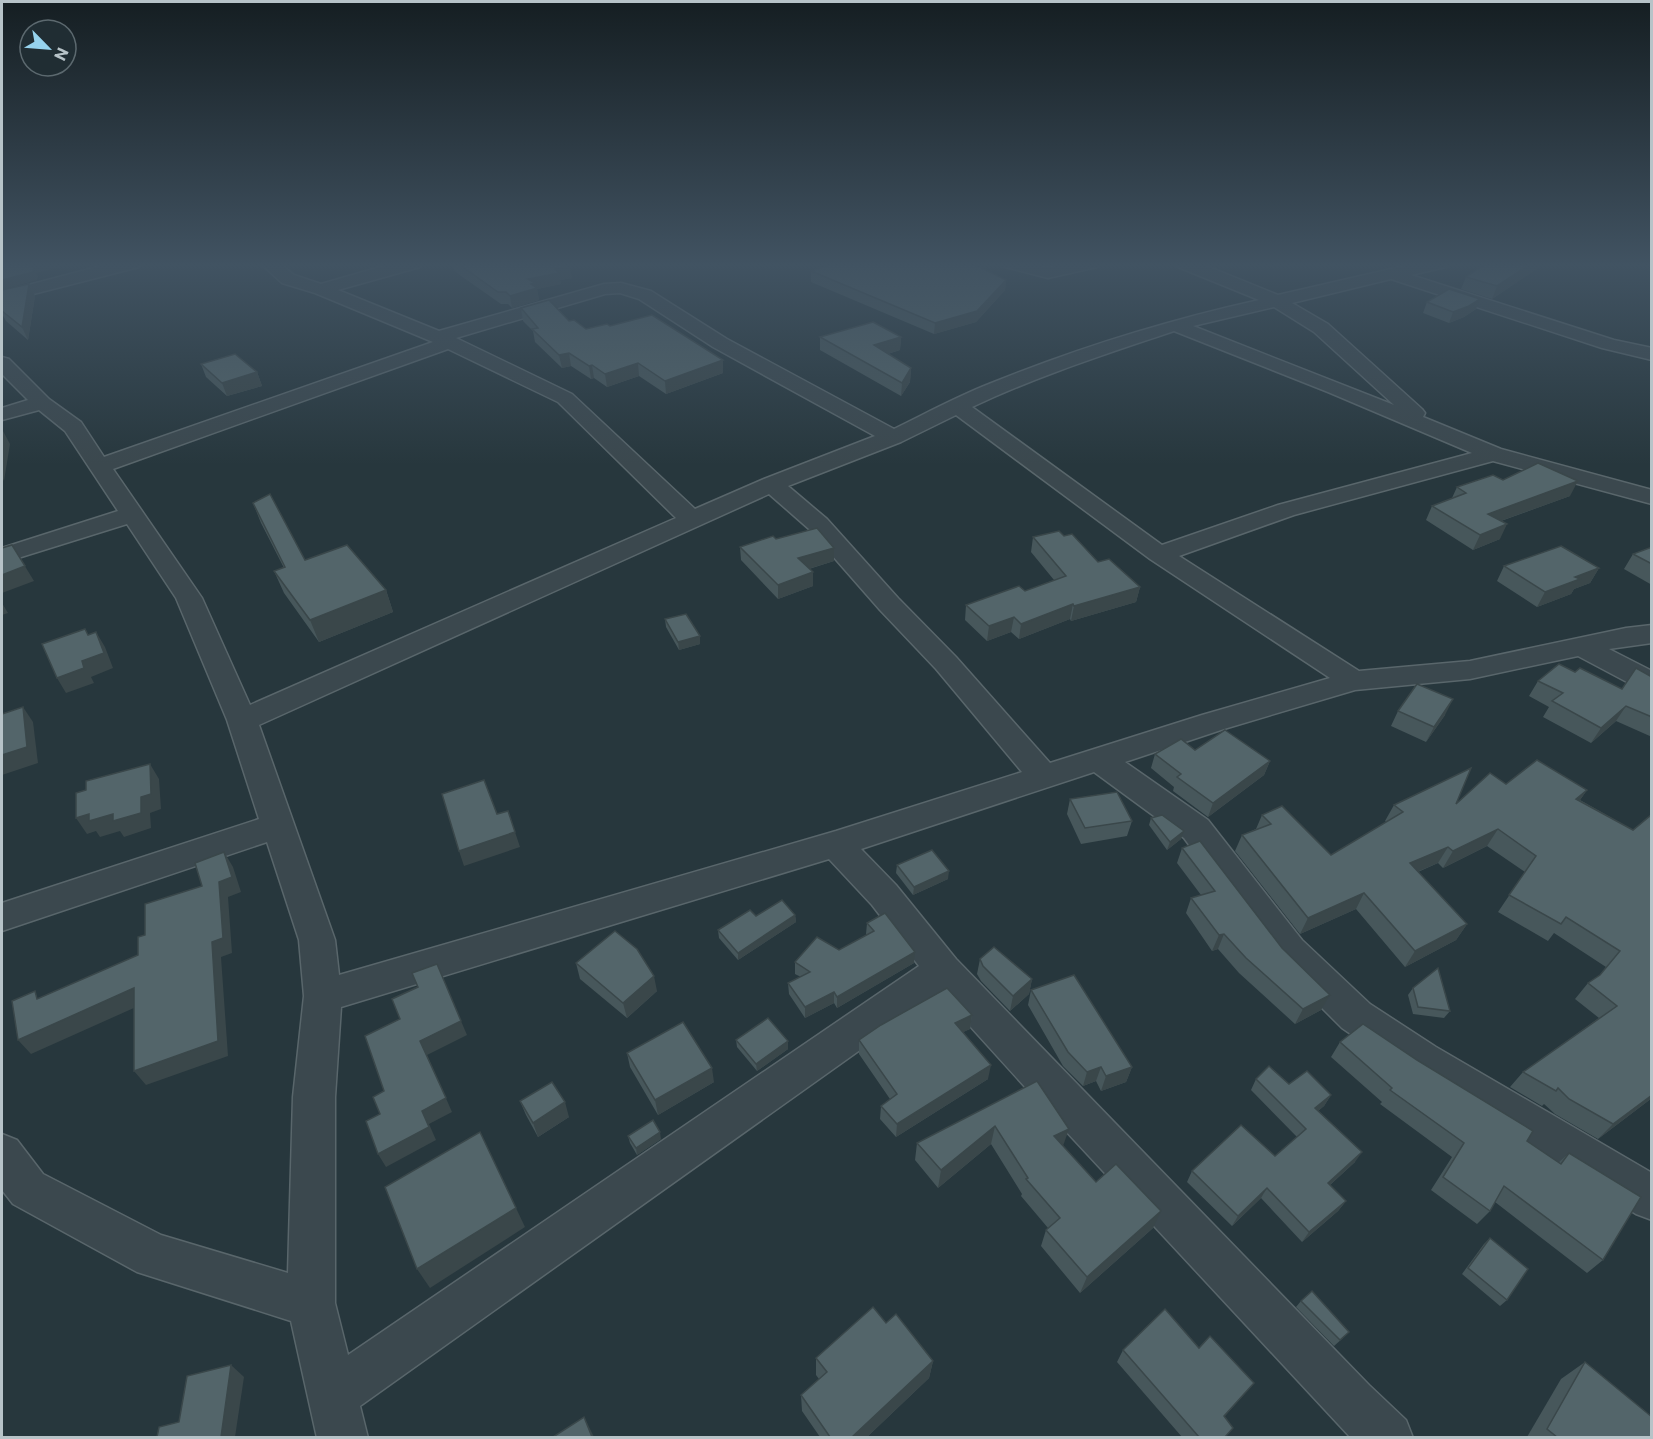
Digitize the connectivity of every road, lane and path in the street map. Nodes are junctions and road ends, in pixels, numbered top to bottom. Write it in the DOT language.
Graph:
graph roads {
  1 [pos="420,330"];
  2 [pos="475,330"];
  3 [pos="700,330"];
  4 [pos="1158,330"];
  5 [pos="1187,330"];
  6 [pos="1323,330"];
  7 [pos="1566,330"];
  8 [pos="444,340"];
  9 [pos="1652,354"];
  10 [pos="2,363"];
  11 [pos="42,403"];
  12 [pos="958,407"];
  13 [pos="2,414"];
  14 [pos="1436,430"];
  15 [pos="893,437"];
  16 [pos="1492,454"];
  17 [pos="99,466"];
  18 [pos="772,484"];
  19 [pos="1652,497"];
  20 [pos="134,514"];
  21 [pos="692,520"];
  22 [pos="1159,554"];
  23 [pos="2,556"];
  24 [pos="1652,634"];
  25 [pos="1581,646"];
  26 [pos="1354,681"];
  27 [pos="1652,683"];
  28 [pos="242,720"];
  29 [pos="1100,760"];
  30 [pos="1045,778"];
  31 [pos="277,826"];
  32 [pos="836,844"];
  33 [pos="2,917"];
  34 [pos="943,970"];
  35 [pos="323,996"];
  36 [pos="2,1155"];
  37 [pos="1652,1198"];
  38 [pos="311,1303"];
  39 [pos="333,1395"];
  40 [pos="343,1437"];
  41 [pos="1388,1437"];
  1 -- 8 [label="street"];
  2 -- 8 [label="street"];
  3 -- 15 [label="street"];
  4 -- 12 [label="street"];
  5 -- 14 [label="street"];
  6 -- 14 [label="street"];
  7 -- 9 [label="street"];
  8 -- 17 [label="street"];
  8 -- 21 [label="street"];
  10 -- 11 [label="street"];
  11 -- 13 [label="street"];
  11 -- 17 [label="street"];
  12 -- 15 [label="street"];
  12 -- 22 [label="street"];
  14 -- 16 [label="street"];
  15 -- 18 [label="street"];
  16 -- 19 [label="street"];
  16 -- 22 [label="street"];
  17 -- 20 [label="street"];
  18 -- 21 [label="street"];
  18 -- 30 [label="street"];
  20 -- 23 [label="street"];
  20 -- 28 [label="street"];
  21 -- 28 [label="street"];
  22 -- 26 [label="street"];
  24 -- 25 [label="street"];
  25 -- 26 [label="street"];
  25 -- 27 [label="street"];
  26 -- 29 [label="street"];
  28 -- 31 [label="street"];
  29 -- 30 [label="street"];
  29 -- 37 [label="street"];
  30 -- 32 [label="street"];
  31 -- 33 [label="street"];
  31 -- 35 [label="street"];
  32 -- 34 [label="street"];
  32 -- 35 [label="street"];
  34 -- 39 [label="street"];
  34 -- 41 [label="street"];
  35 -- 38 [label="street"];
  36 -- 38 [label="street"];
  38 -- 39 [label="street"];
  39 -- 40 [label="street"];
}
